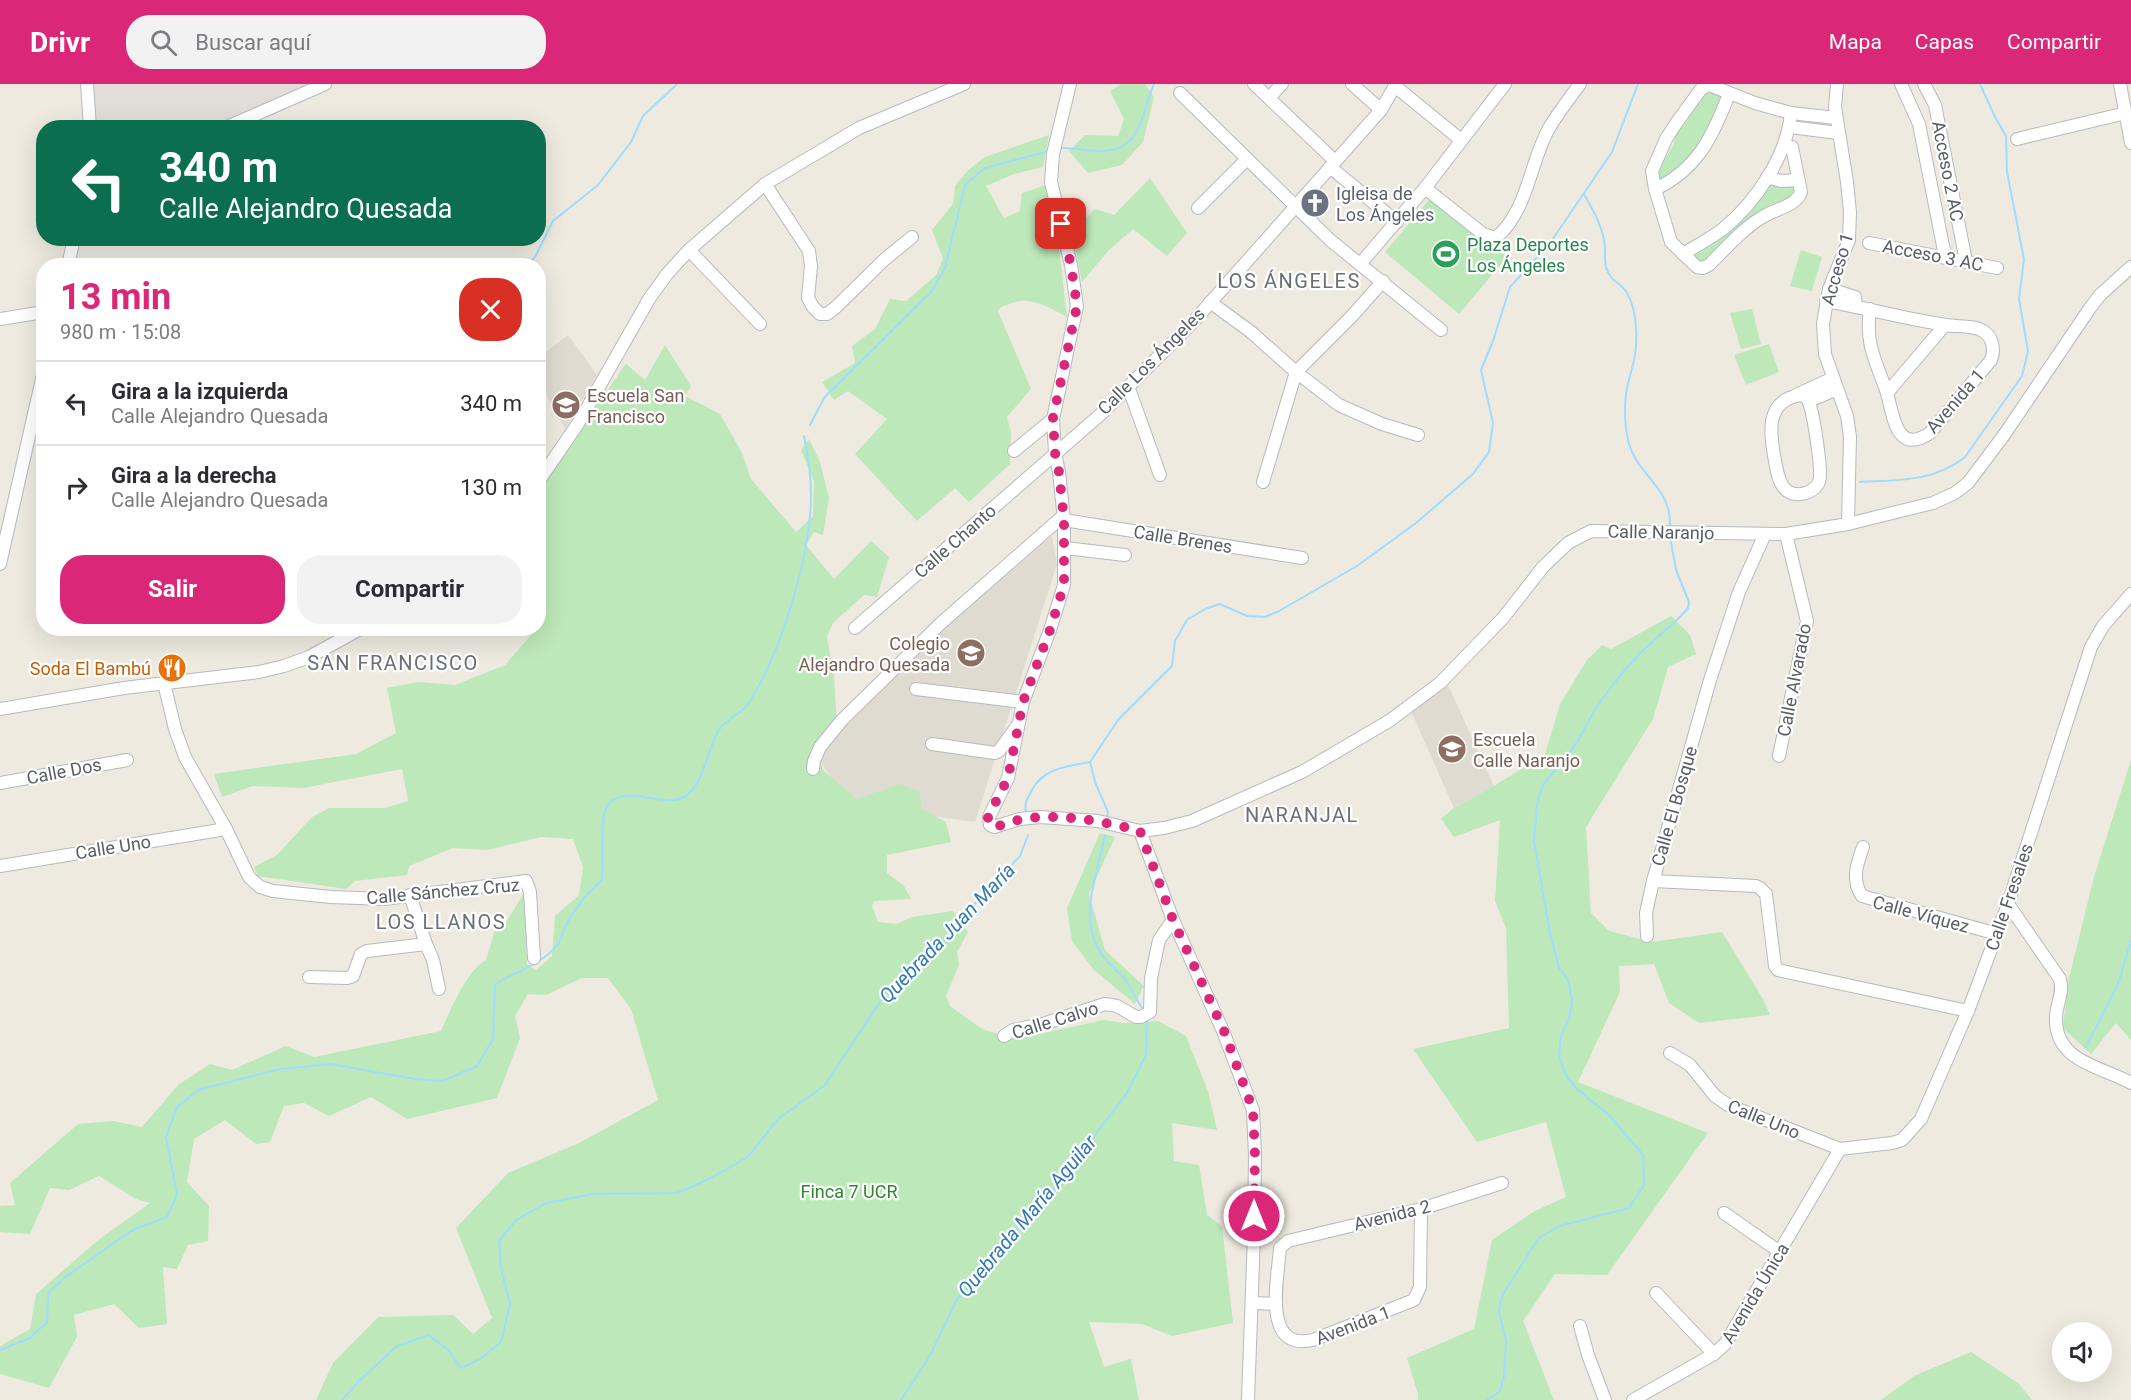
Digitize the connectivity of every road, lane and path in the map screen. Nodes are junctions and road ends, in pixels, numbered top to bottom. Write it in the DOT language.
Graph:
graph roads {
  1 [pos="87,84"];
  2 [pos="325,84"];
  3 [pos="964,84"];
  4 [pos="1070,84"];
  5 [pos="1254,84"];
  6 [pos="1282,84"];
  7 [pos="1352,84"];
  8 [pos="1505,84"];
  9 [pos="1837,84"];
  10 [pos="1901,84"];
  11 [pos="1924,84"];
  12 [pos="2120,84"];
  13 [pos="1396,85"];
  14 [pos="1576,85"];
  15 [pos="1180,93"];
  16 [pos="1729,94"];
  17 [pos="1269,98"];
  18 [pos="1381,110"];
  19 [pos="1791,113"];
  20 [pos="2126,113"];
  21 [pos="1836,118"];
  22 [pos="89,120"];
  23 [pos="243,120"];
  24 [pos="1790,127"];
  25 [pos="1838,133"];
  26 [pos="1940,133"];
  27 [pos="1922,137"];
  28 [pos="2017,139"];
  29 [pos="1461,140"];
  30 [pos="2131,143"];
  31 [pos="1792,147"];
  32 [pos="1246,159"];
  33 [pos="1333,164"];
  34 [pos="1767,177"];
  35 [pos="1798,180"];
  36 [pos="765,184"];
  37 [pos="1425,188"];
  38 [pos="1654,189"];
  39 [pos="1952,198"];
  40 [pos="1934,200"];
  41 [pos="1295,206"];
  42 [pos="1198,208"];
  43 [pos="1397,222"];
  44 [pos="912,237"];
  45 [pos="1869,243"];
  46 [pos="690,250"];
  47 [pos="1683,254"];
  48 [pos="1945,256"];
  49 [pos="1966,261"];
  50 [pos="1361,263"];
  51 [pos="2131,267"];
  52 [pos="1997,268"];
  53 [pos="1383,281"];
  54 [pos="1828,295"];
  55 [pos="1210,302"];
  56 [pos="1870,309"];
  57 [pos="36,313"];
  58 [pos="0,319"];
  59 [pos="759,324"];
  60 [pos="1945,325"];
  61 [pos="1441,330"];
  62 [pos="1296,372"];
  63 [pos="1835,384"];
  64 [pos="1128,386"];
  65 [pos="1887,393"];
  66 [pos="1794,396"];
  67 [pos="1809,401"];
  68 [pos="36,405"];
  69 [pos="1053,418"];
  70 [pos="1418,435"];
  71 [pos="1014,451"];
  72 [pos="1055,453"];
  73 [pos="546,470"];
  74 [pos="1161,475"];
  75 [pos="1263,482"];
  76 [pos="1063,518"];
  77 [pos="1848,524"];
  78 [pos="1765,534"];
  79 [pos="1786,534"];
  80 [pos="1065,548"];
  81 [pos="1125,555"];
  82 [pos="1302,558"];
  83 [pos="0,564"];
  84 [pos="2131,594"];
  85 [pos="855,628"];
  86 [pos="347,636"];
  87 [pos="164,683"];
  88 [pos="916,689"];
  89 [pos="1023,702"];
  90 [pos="0,709"];
  91 [pos="1019,723"];
  92 [pos="932,744"];
  93 [pos="1779,756"];
  94 [pos="127,759"];
  95 [pos="813,769"];
  96 [pos="0,783"];
  97 [pos="226,829"];
  98 [pos="1140,831"];
  99 [pos="1863,847"];
  100 [pos="0,866"];
  101 [pos="1653,881"];
  102 [pos="410,895"];
  103 [pos="2008,904"];
  104 [pos="1173,920"];
  105 [pos="1997,934"];
  106 [pos="1647,936"];
  107 [pos="426,944"];
  108 [pos="534,958"];
  109 [pos="309,977"];
  110 [pos="439,989"];
  111 [pos="1968,1011"];
  112 [pos="1004,1036"];
  113 [pos="1670,1053"];
  114 [pos="2131,1083"];
  115 [pos="1840,1149"];
  116 [pos="1502,1183"];
  117 [pos="1421,1209"];
  118 [pos="1724,1213"];
  119 [pos="1780,1252"];
  120 [pos="1656,1293"];
  121 [pos="1253,1303"];
  122 [pos="1276,1304"];
  123 [pos="1580,1326"];
  124 [pos="1714,1354"];
  125 [pos="1248,1400"];
  126 [pos="1605,1400"];
  127 [pos="1633,1400"];
  1 -- 22 [label="street"];
  2 -- 23 [label="street"];
  3 -- 36 [label="street"];
  4 -- 69 [label="street"];
  5 -- 17 [label="street"];
  6 -- 17 [label="street"];
  7 -- 18 [label="street"];
  8 -- 29 [label="street"];
  9 -- 21 [label="street, Acceso 1"];
  10 -- 27 [label="street, Acceso 2 AC"];
  11 -- 26 [label="street, Acceso 2 AC"];
  12 -- 20 [label="street"];
  13 -- 18 [label="street, Calle Los Ángeles"];
  13 -- 29 [label="street"];
  14 -- 37 [label="street"];
  15 -- 32 [label="street"];
  16 -- 19 [label="street"];
  16 -- 38 [label="street"];
  16 -- 38 [label="street"];
  17 -- 33 [label="street"];
  18 -- 33 [label="street, Calle Los Ángeles"];
  19 -- 21 [label="street"];
  19 -- 24 [label="street"];
  20 -- 28 [label="street"];
  20 -- 30 [label="street"];
  21 -- 25 [label="street, Acceso 1"];
  24 -- 25 [label="street"];
  24 -- 34 [label="street"];
  25 -- 54 [label="street, Acceso 1"];
  26 -- 27 [label="street"];
  26 -- 39 [label="street, Acceso 2 AC"];
  27 -- 40 [label="street, Acceso 2 AC"];
  29 -- 37 [label="street"];
  31 -- 35 [label="street"];
  32 -- 41 [label="street"];
  32 -- 42 [label="street"];
  33 -- 41 [label="street, Calle Los Ángeles"];
  33 -- 43 [label="street"];
  34 -- 35 [label="street"];
  34 -- 47 [label="street"];
  35 -- 47 [label="street"];
  36 -- 44 [label="street"];
  36 -- 46 [label="street"];
  37 -- 43 [label="street"];
  38 -- 47 [label="street"];
  39 -- 40 [label="street"];
  39 -- 49 [label="street, Acceso 2 AC"];
  40 -- 48 [label="street, Acceso 2 AC"];
  41 -- 50 [label="street"];
  41 -- 55 [label="street, Calle Los Ángeles"];
  43 -- 50 [label="street"];
  45 -- 48 [label="street, Acceso 3 AC"];
  46 -- 59 [label="street"];
  46 -- 73 [label="street"];
  48 -- 49 [label="street, Acceso 3 AC"];
  49 -- 52 [label="street, Acceso 3 AC"];
  50 -- 53 [label="street"];
  51 -- 77 [label="street, Calle Naranjo"];
  53 -- 61 [label="street"];
  53 -- 62 [label="street"];
  54 -- 56 [label="street, Avenida 1"];
  54 -- 63 [label="street, Acceso 1"];
  55 -- 62 [label="street"];
  55 -- 64 [label="street, Calle Los Ángeles"];
  56 -- 60 [label="street, Avenida 1"];
  56 -- 65 [label="street, Avenida 1"];
  57 -- 58 [label="street"];
  60 -- 65 [label="street"];
  60 -- 65 [label="street, Avenida 1"];
  62 -- 70 [label="street"];
  62 -- 75 [label="street"];
  63 -- 66 [label="street"];
  63 -- 67 [label="street"];
  63 -- 77 [label="street, Acceso 1"];
  64 -- 72 [label="street, Calle Los Ángeles"];
  64 -- 74 [label="street"];
  66 -- 67 [label="street"];
  66 -- 67 [label="street"];
  68 -- 83 [label="street"];
  69 -- 71 [label="street"];
  69 -- 72 [label="street"];
  72 -- 76 [label="street"];
  72 -- 85 [label="street, Calle Chanto"];
  76 -- 80 [label="street"];
  76 -- 82 [label="street, Calle Brenes"];
  76 -- 95 [label="street"];
  77 -- 79 [label="street, Calle Naranjo"];
  78 -- 79 [label="street, Calle Naranjo"];
  78 -- 98 [label="street, Calle Naranjo"];
  78 -- 101 [label="street, Calle El Bosque"];
  79 -- 93 [label="street, Calle Alvarado"];
  80 -- 81 [label="street"];
  80 -- 89 [label="street"];
  84 -- 103 [label="street, Calle Fresales"];
  86 -- 87 [label="street"];
  87 -- 90 [label="street"];
  87 -- 97 [label="street, Calle Sánchez Cruz"];
  88 -- 89 [label="street"];
  89 -- 91 [label="street"];
  91 -- 92 [label="street"];
  91 -- 98 [label="street"];
  94 -- 96 [label="street, Calle Dos"];
  97 -- 100 [label="street, Calle Uno"];
  97 -- 102 [label="street, Calle Sánchez Cruz"];
  98 -- 104 [label="street"];
  99 -- 105 [label="street, Calle Víquez"];
  101 -- 106 [label="street"];
  101 -- 111 [label="street, Calle El Bosque"];
  102 -- 107 [label="street"];
  102 -- 108 [label="street, Calle Sánchez Cruz"];
  103 -- 105 [label="street, Calle Fresales"];
  103 -- 114 [label="street"];
  104 -- 112 [label="street, Calle Calvo"];
  104 -- 121 [label="street"];
  105 -- 111 [label="street, Calle Fresales"];
  107 -- 109 [label="street"];
  107 -- 110 [label="street"];
  111 -- 115 [label="street, Calle Fresales"];
  113 -- 115 [label="street, Calle Uno"];
  115 -- 119 [label="street, Avenida Única"];
  116 -- 117 [label="street, Avenida 2"];
  117 -- 122 [label="street, Avenida 2"];
  117 -- 122 [label="street, Avenida 1"];
  118 -- 119 [label="street"];
  119 -- 124 [label="street, Avenida Única"];
  120 -- 124 [label="street"];
  121 -- 122 [label="street"];
  121 -- 125 [label="street"];
  123 -- 126 [label="street"];
  124 -- 127 [label="street, Avenida Única"];
}
